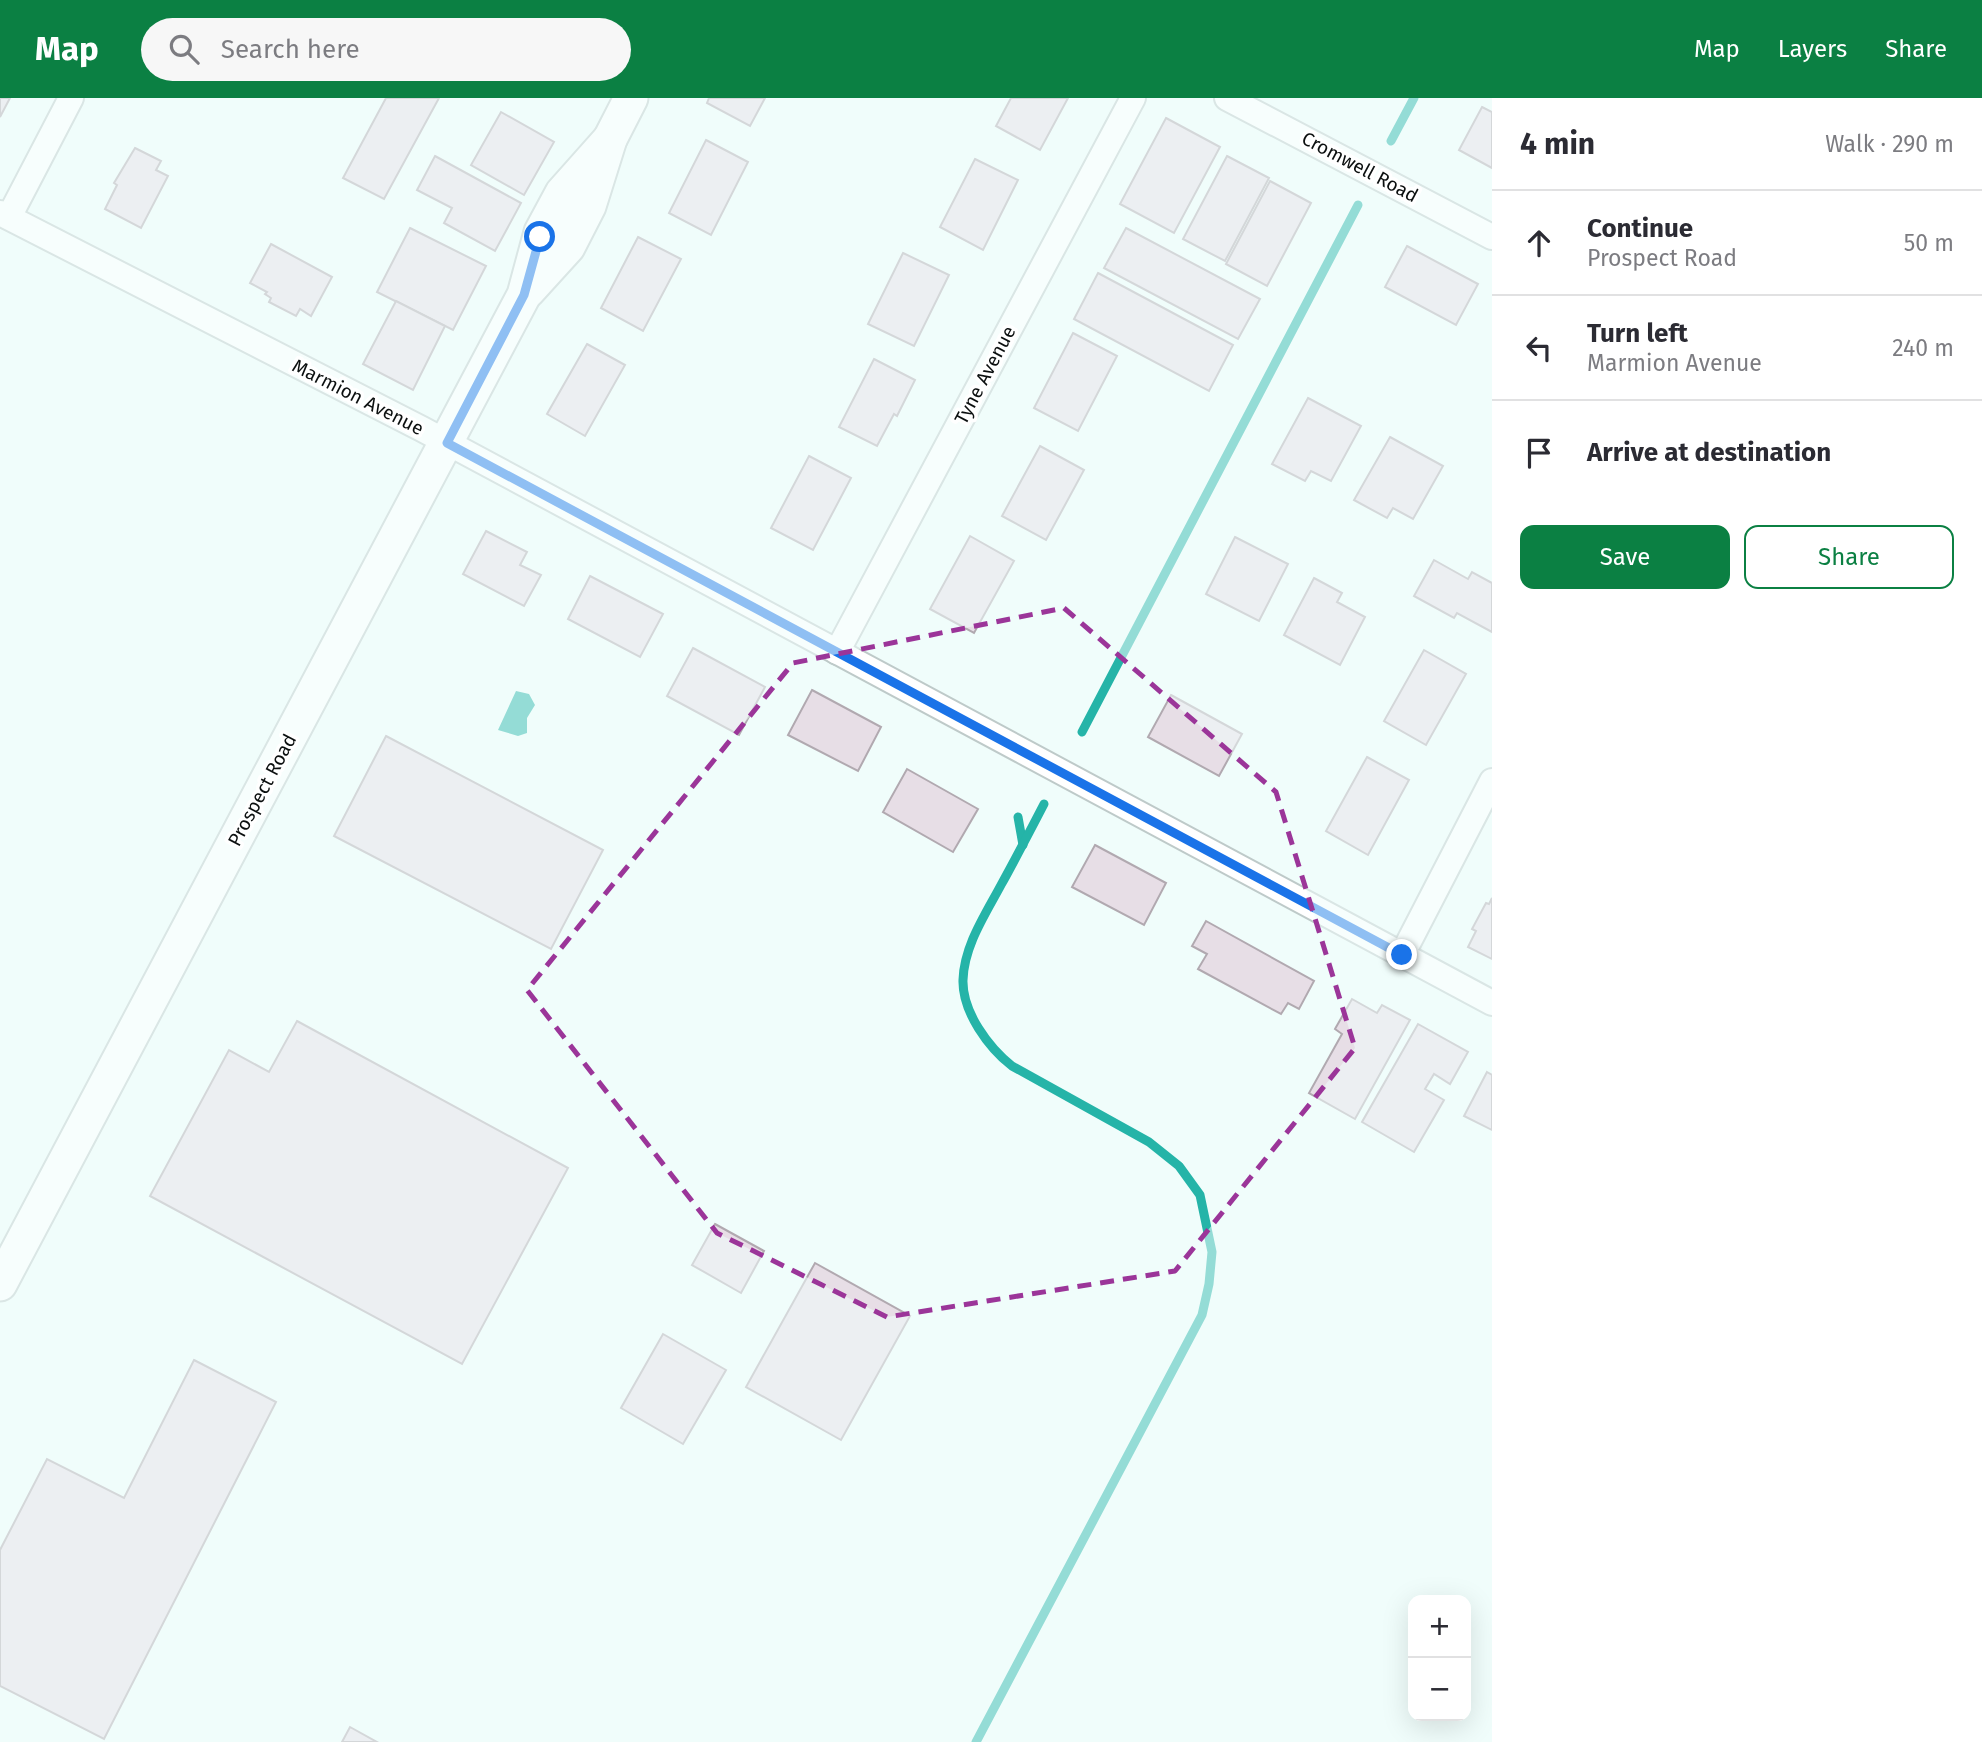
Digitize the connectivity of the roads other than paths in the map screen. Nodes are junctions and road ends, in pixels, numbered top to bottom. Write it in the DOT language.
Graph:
graph roads {
  1 [pos="71,98"];
  2 [pos="631,98"];
  3 [pos="1133,98"];
  4 [pos="1227,98"];
  5 [pos="5,215"];
  6 [pos="1492,237"];
  7 [pos="447,443"];
  8 [pos="837,652"];
  9 [pos="1492,781"];
  10 [pos="1402,955"];
  11 [pos="1492,1003"];
  12 [pos="0,1284"];
  1 -- 5 [label="street"];
  2 -- 7 [label="main road, Prospect Road"];
  3 -- 8 [label="street, Tyne Avenue"];
  4 -- 6 [label="street, Cromwell Road"];
  5 -- 7 [label="street, Marmion Avenue"];
  7 -- 8 [label="street, Marmion Avenue"];
  7 -- 12 [label="main road, Prospect Road"];
  8 -- 10 [label="street, Marmion Avenue"];
  9 -- 10 [label="street"];
  10 -- 11 [label="street, Marmion Avenue"];
}
